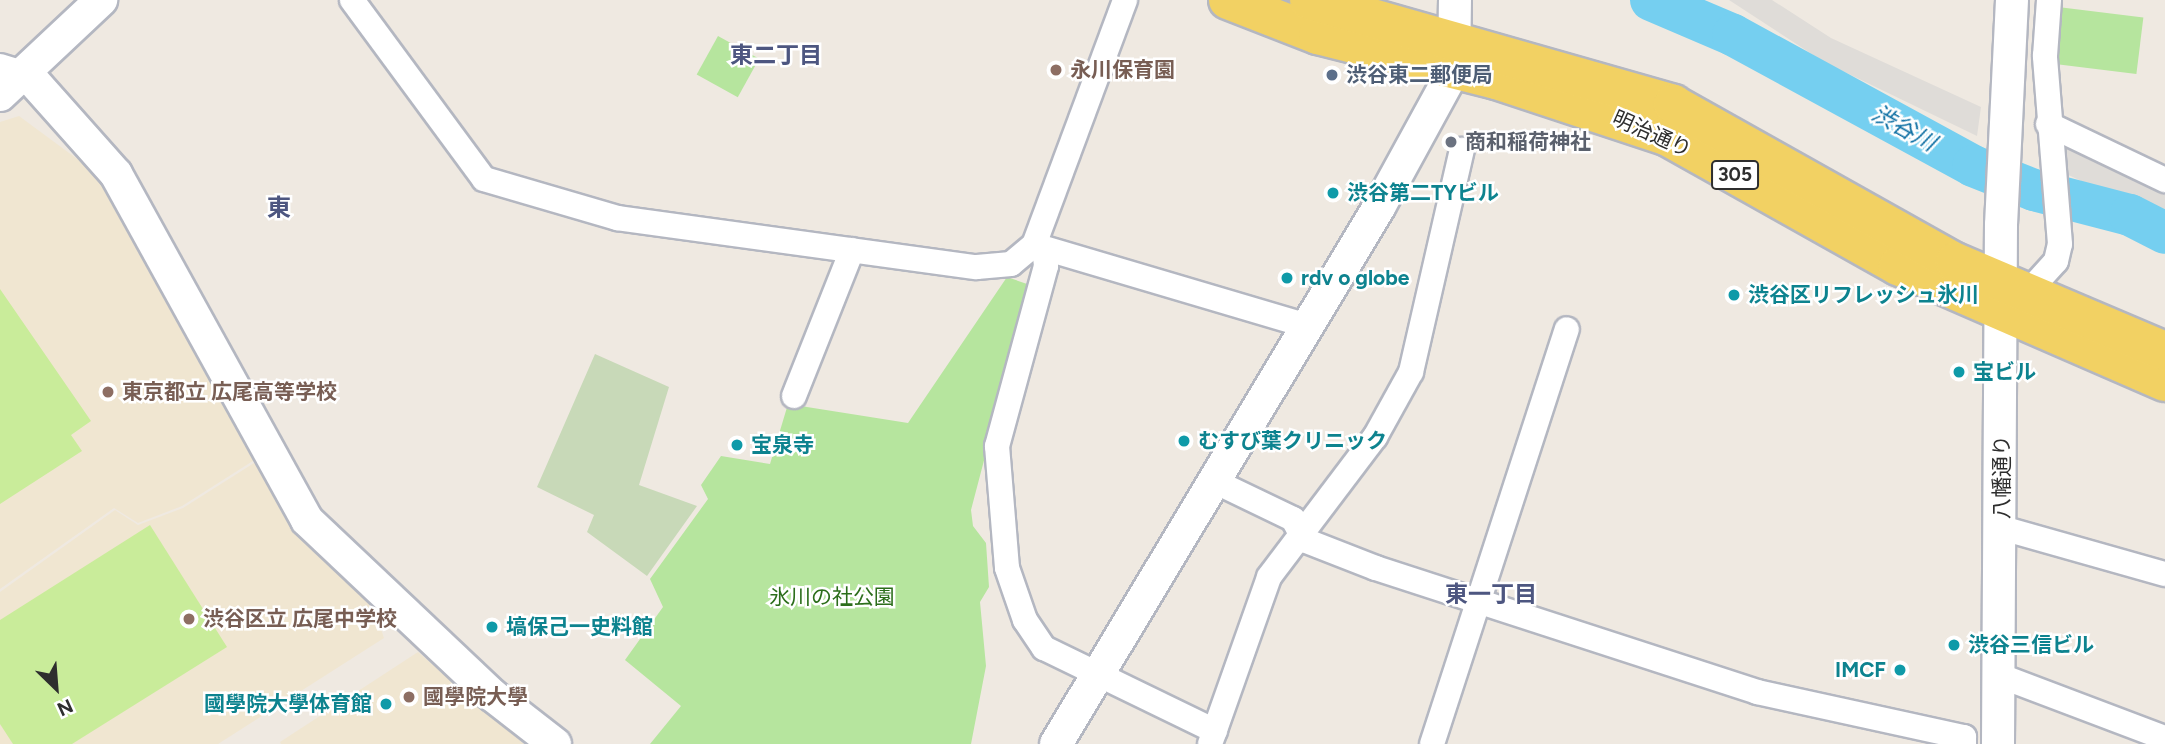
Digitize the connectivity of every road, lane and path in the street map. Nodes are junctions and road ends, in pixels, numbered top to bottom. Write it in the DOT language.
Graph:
graph roads {
  1 [pos="101,0"];
  2 [pos="352,0"];
  3 [pos="1125,0"];
  4 [pos="1228,0"];
  5 [pos="1309,0"];
  6 [pos="1455,0"];
  7 [pos="2012,0"];
  8 [pos="2049,0"];
  9 [pos="1456,56"];
  10 [pos="13,70"];
  11 [pos="0,95"];
  12 [pos="2048,124"];
  13 [pos="1462,150"];
  14 [pos="2165,180"];
  15 [pos="1039,247"];
  16 [pos="852,250"];
  17 [pos="2012,296"];
  18 [pos="1304,325"];
  19 [pos="1567,329"];
  20 [pos="2165,351"];
  21 [pos="2165,382"];
  22 [pos="794,396"];
  23 [pos="1214,481"];
  24 [pos="2001,528"];
  25 [pos="1300,533"];
  26 [pos="2165,574"];
  27 [pos="1478,602"];
  28 [pos="1097,674"];
  29 [pos="1997,675"];
  30 [pos="1212,738"];
  31 [pos="2165,738"];
  32 [pos="555,744"];
  33 [pos="1056,744"];
  34 [pos="1432,744"];
  35 [pos="1964,744"];
  36 [pos="1998,744"];
  1 -- 10 [label="street"];
  2 -- 16 [label="street"];
  3 -- 15 [label="street"];
  4 -- 9 [label="main road, 明治通り / 305"];
  5 -- 9 [label="main road, 明治通り / 305"];
  6 -- 9 [label="street"];
  7 -- 17 [label="street, 八幡通り"];
  8 -- 12 [label="street"];
  9 -- 17 [label="main road, 明治通り / 305"];
  9 -- 18 [label="street"];
  10 -- 11 [label="street"];
  10 -- 32 [label="street"];
  12 -- 14 [label="street"];
  12 -- 17 [label="street"];
  13 -- 25 [label="street"];
  15 -- 16 [label="street"];
  15 -- 18 [label="street"];
  15 -- 28 [label="street"];
  16 -- 22 [label="street"];
  17 -- 20 [label="main road, 明治通り / 305"];
  17 -- 21 [label="main road, 明治通り / 305"];
  17 -- 24 [label="street, 八幡通り"];
  18 -- 23 [label="street"];
  19 -- 27 [label="street"];
  23 -- 25 [label="street"];
  23 -- 28 [label="street"];
  24 -- 26 [label="street"];
  24 -- 29 [label="street, 八幡通り"];
  25 -- 27 [label="street"];
  25 -- 30 [label="street"];
  27 -- 34 [label="street"];
  27 -- 35 [label="street"];
  28 -- 30 [label="street"];
  28 -- 33 [label="street"];
  29 -- 31 [label="street"];
  29 -- 36 [label="street, 八幡通り"];
}
